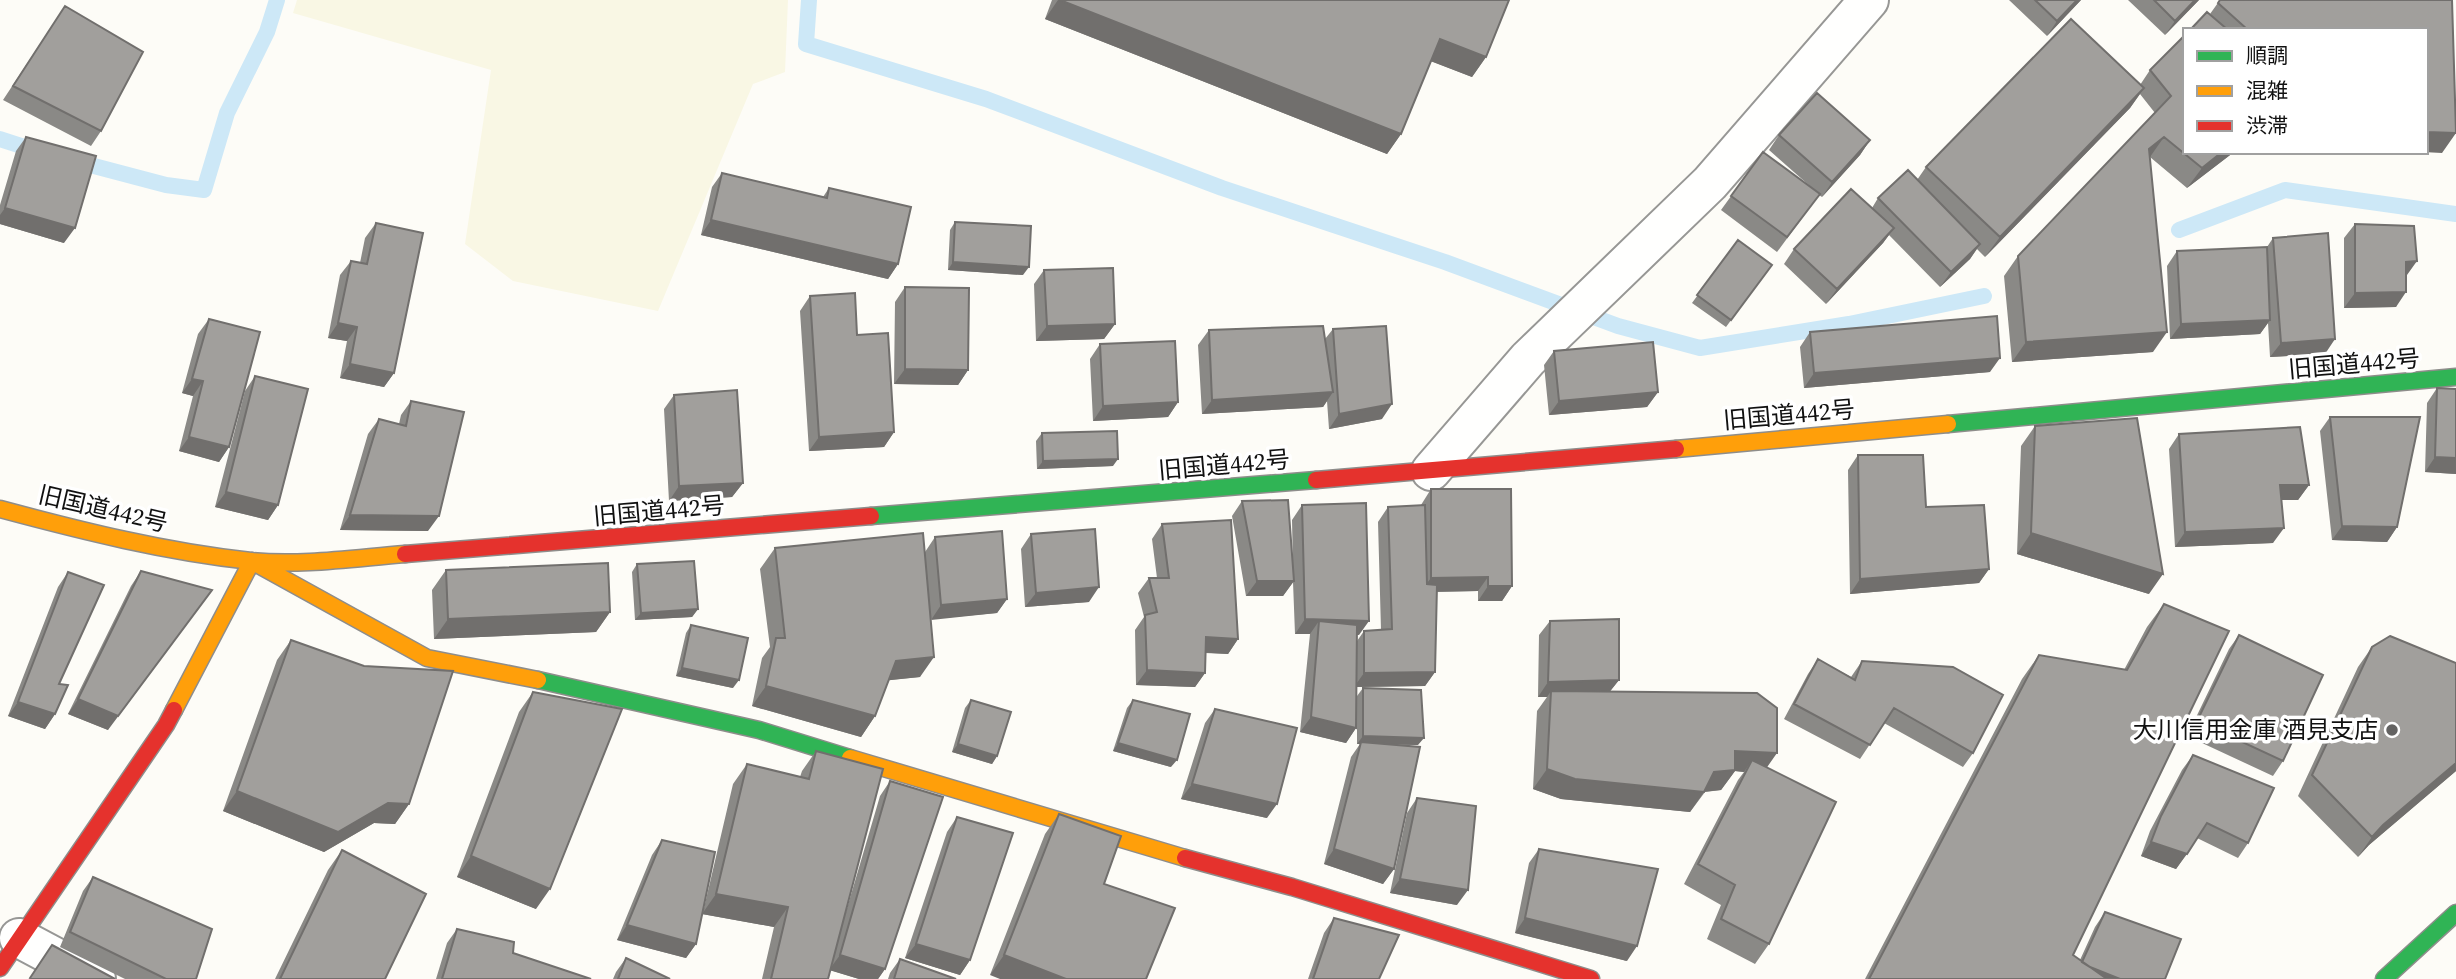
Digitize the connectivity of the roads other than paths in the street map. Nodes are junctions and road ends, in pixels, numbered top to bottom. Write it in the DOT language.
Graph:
graph roads {
  1 [pos="1870,0"];
  2 [pos="2456,377"];
  3 [pos="1431,471"];
  4 [pos="0,509"];
  5 [pos="252,561"];
  6 [pos="2456,913"];
  7 [pos="10,953"];
  8 [pos="96,979"];
  9 [pos="1591,979"];
  10 [pos="2384,979"];
  1 -- 3 [label="street"];
  2 -- 3 [label="main road, 旧国道442号"];
  3 -- 5 [label="main road, 旧国道442号"];
  4 -- 5 [label="main road, 旧国道442号"];
  5 -- 7 [label="main road"];
  5 -- 9 [label="main road"];
  6 -- 10 [label="main road"];
  7 -- 8 [label="street"];
}
